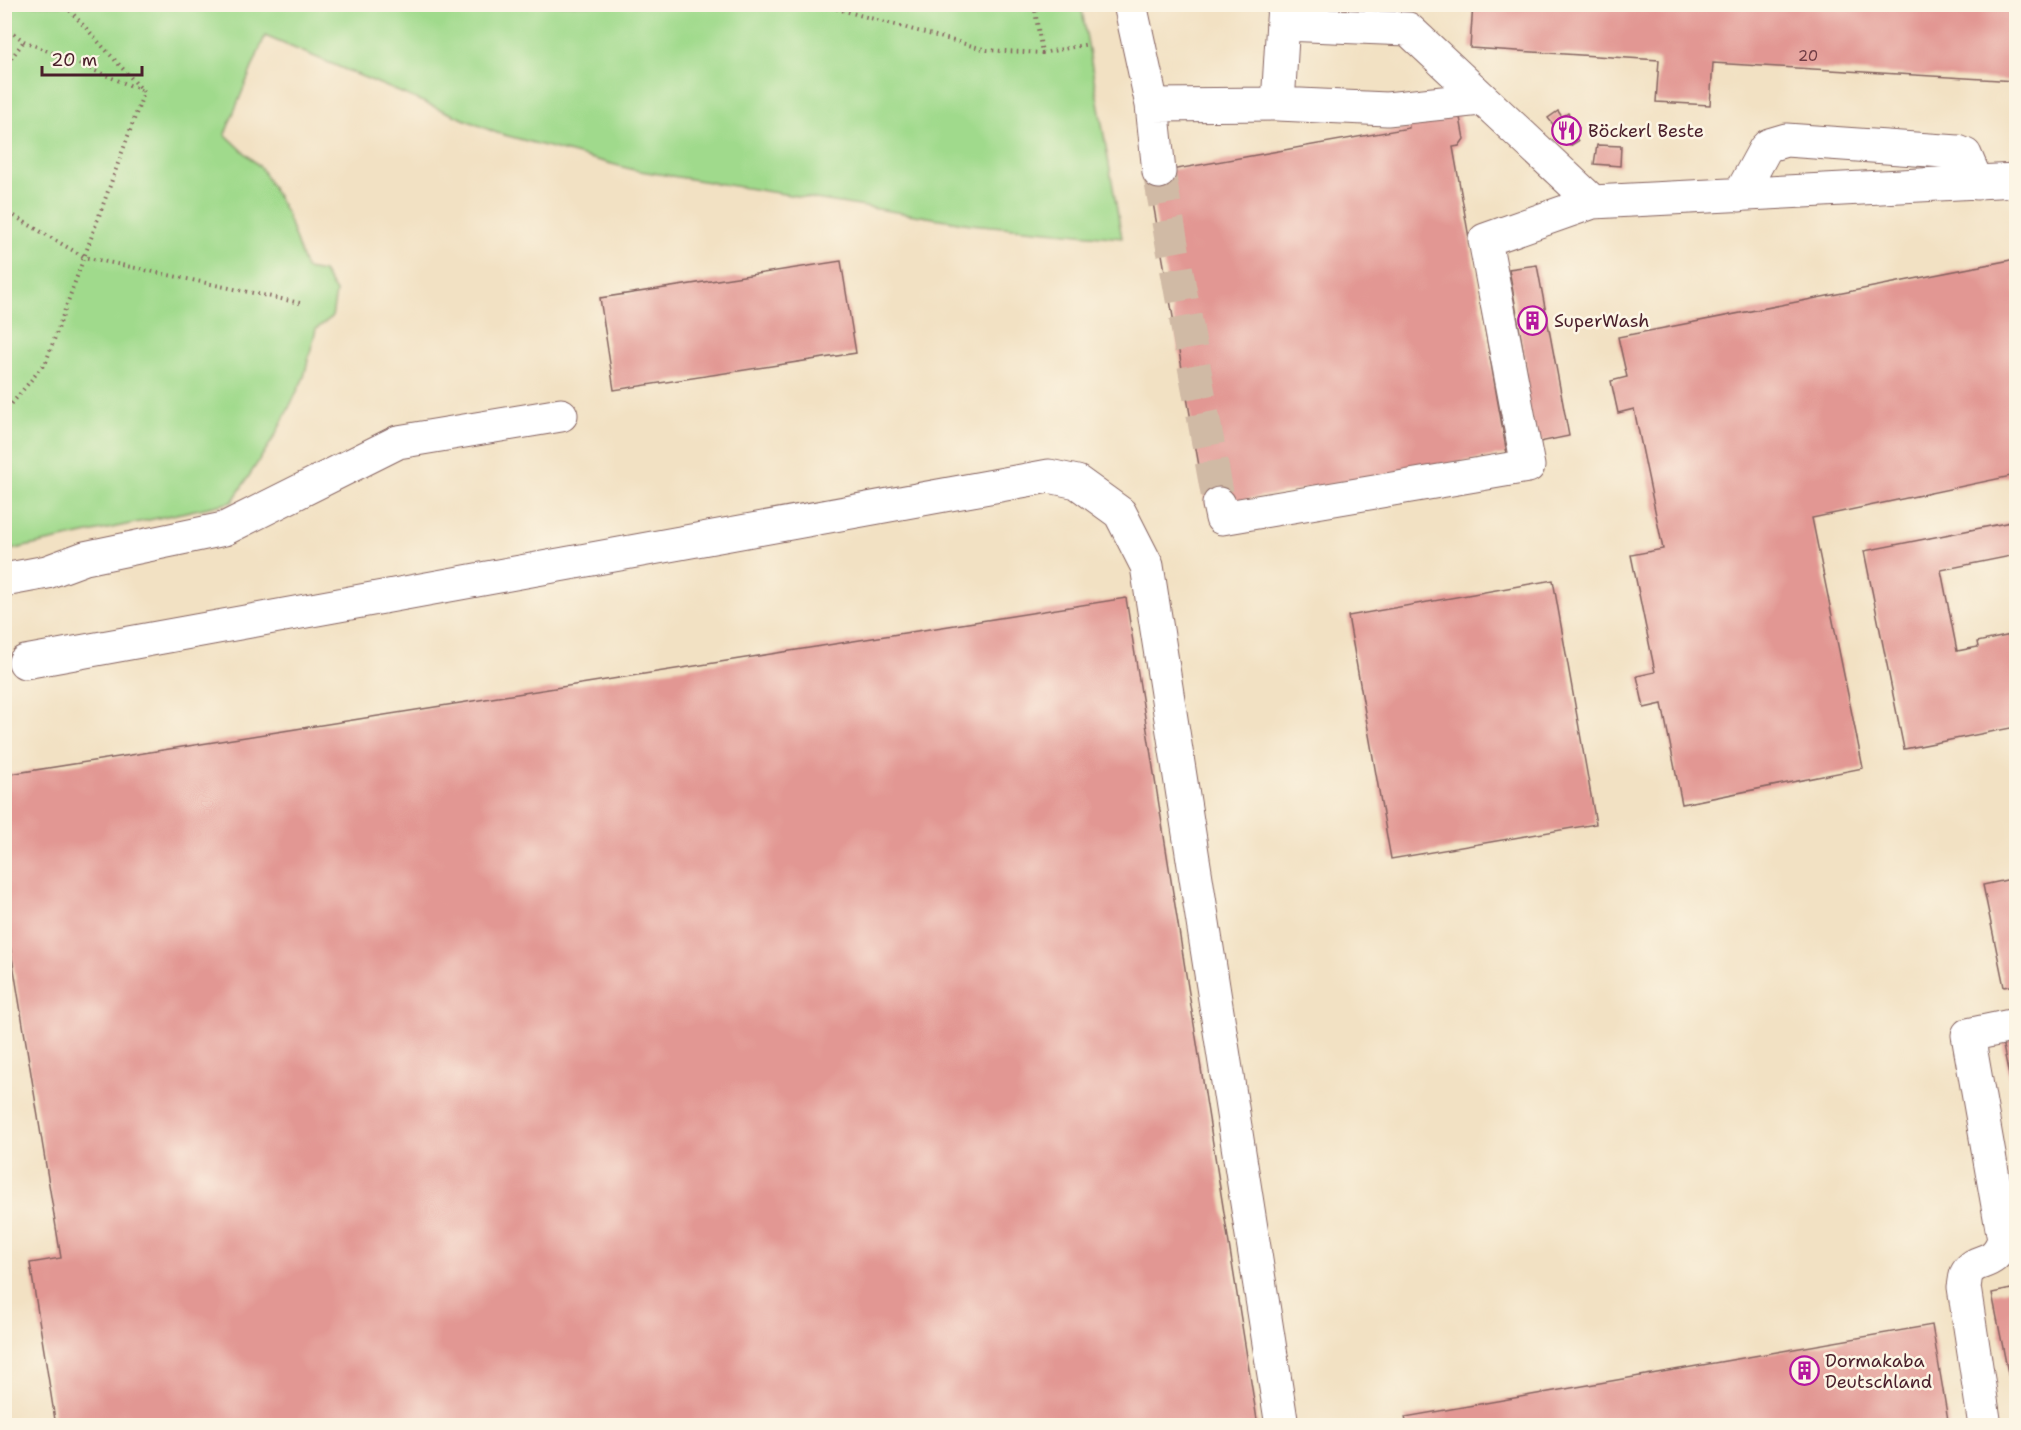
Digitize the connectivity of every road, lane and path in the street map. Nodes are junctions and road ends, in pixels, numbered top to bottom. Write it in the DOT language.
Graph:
graph roads {
  1 [pos="64,4"];
  2 [pos="819,4"];
  3 [pos="1034,4"];
  4 [pos="1130,4"];
  5 [pos="1284,14"];
  6 [pos="4,27"];
  7 [pos="24,41"];
  8 [pos="1089,44"];
  9 [pos="1042,53"];
  10 [pos="4,68"];
  11 [pos="144,92"];
  12 [pos="1480,99"];
  13 [pos="1278,104"];
  14 [pos="1152,105"];
  15 [pos="1159,172"];
  16 [pos="2016,180"];
  17 [pos="1977,183"];
  18 [pos="1740,195"];
  19 [pos="1593,202"];
  20 [pos="4,210"];
  21 [pos="84,257"];
  22 [pos="300,303"];
  23 [pos="4,413"];
  24 [pos="561,415"];
  25 [pos="1219,504"];
  26 [pos="4,580"];
  27 [pos="25,662"];
  28 [pos="2016,1025"];
  29 [pos="2004,1257"];
  30 [pos="1281,1425"];
  31 [pos="1984,1425"];
  1 -- 11 [label="path"];
  2 -- 9 [label="path"];
  3 -- 9 [label="path"];
  4 -- 14 [label="lane"];
  5 -- 12 [label="lane"];
  5 -- 13 [label="lane"];
  6 -- 7 [label="path"];
  7 -- 10 [label="path"];
  7 -- 11 [label="path"];
  8 -- 9 [label="path"];
  11 -- 21 [label="path"];
  12 -- 13 [label="lane"];
  12 -- 19 [label="lane"];
  13 -- 14 [label="lane"];
  14 -- 15 [label="lane"];
  16 -- 17 [label="lane"];
  17 -- 18 [label="lane"];
  17 -- 18 [label="lane"];
  18 -- 19 [label="lane"];
  19 -- 25 [label="lane"];
  20 -- 21 [label="path"];
  21 -- 22 [label="path"];
  21 -- 23 [label="path"];
  24 -- 26 [label="lane"];
  27 -- 30 [label="lane"];
  28 -- 29 [label="lane"];
  29 -- 31 [label="lane"];
}
